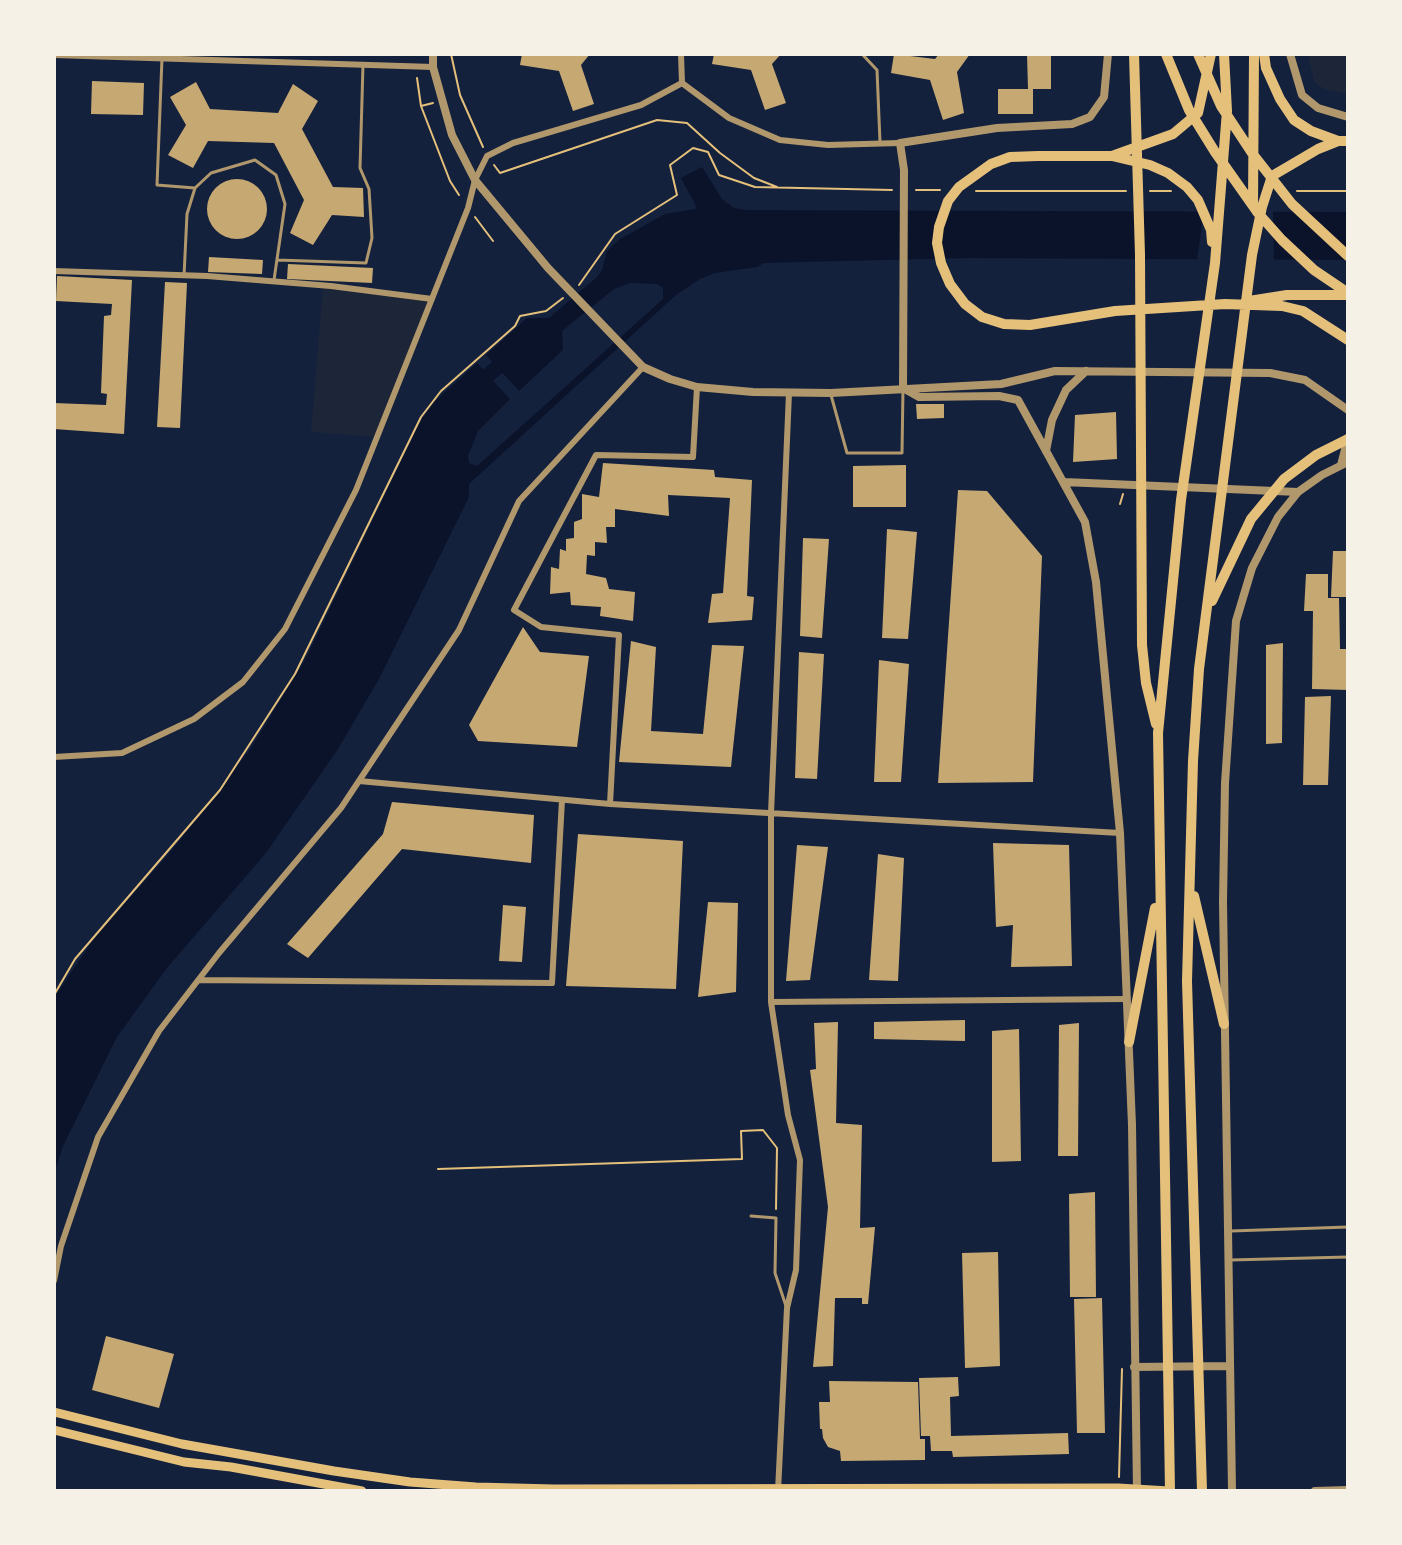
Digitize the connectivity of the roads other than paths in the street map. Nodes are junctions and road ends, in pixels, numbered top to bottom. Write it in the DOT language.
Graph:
graph roads {
  1 [pos="433,54"];
  2 [pos="681,54"];
  3 [pos="862,54"];
  4 [pos="1108,54"];
  5 [pos="1134,54"];
  6 [pos="1166,54"];
  7 [pos="1198,54"];
  8 [pos="1211,54"];
  9 [pos="1224,54"];
  10 [pos="1254,54"];
  11 [pos="1264,54"];
  12 [pos="1290,54"];
  13 [pos="54,55"];
  14 [pos="162,58"];
  15 [pos="363,65"];
  16 [pos="433,67"];
  17 [pos="682,83"];
  18 [pos="1348,117"];
  19 [pos="1343,141"];
  20 [pos="900,143"];
  21 [pos="880,144"];
  22 [pos="1112,156"];
  23 [pos="475,180"];
  24 [pos="195,188"];
  25 [pos="1252,255"];
  26 [pos="1348,256"];
  27 [pos="277,260"];
  28 [pos="1215,263"];
  29 [pos="54,271"];
  30 [pos="184,276"];
  31 [pos="274,282"];
  32 [pos="1348,294"];
  33 [pos="432,299"];
  34 [pos="1226,304"];
  35 [pos="1348,340"];
  36 [pos="643,367"];
  37 [pos="1086,371"];
  38 [pos="697,387"];
  39 [pos="903,387"];
  40 [pos="789,393"];
  41 [pos="831,393"];
  42 [pos="1339,405"];
  43 [pos="1348,410"];
  44 [pos="1348,418"];
  45 [pos="1348,439"];
  46 [pos="1046,451"];
  47 [pos="1344,463"];
  48 [pos="1064,483"];
  49 [pos="1298,492"];
  50 [pos="1208,609"];
  51 [pos="1158,733"];
  52 [pos="54,757"];
  53 [pos="359,781"];
  54 [pos="562,800"];
  55 [pos="610,804"];
  56 [pos="771,813"];
  57 [pos="1120,832"];
  58 [pos="1191,882"];
  59 [pos="1159,887"];
  60 [pos="199,980"];
  61 [pos="1126,999"];
  62 [pos="771,1002"];
  63 [pos="1224,1024"];
  64 [pos="1129,1042"];
  65 [pos="750,1216"];
  66 [pos="1348,1227"];
  67 [pos="1229,1231"];
  68 [pos="1348,1257"];
  69 [pos="1229,1260"];
  70 [pos="54,1281"];
  71 [pos="787,1308"];
  72 [pos="1229,1366"];
  73 [pos="1134,1367"];
  74 [pos="54,1412"];
  75 [pos="54,1430"];
  76 [pos="778,1490"];
  77 [pos="1348,1490"];
  78 [pos="362,1491"];
  79 [pos="1137,1491"];
  80 [pos="1169,1491"];
  81 [pos="1202,1491"];
  82 [pos="1232,1491"];
  83 [pos="1315,1491"];
  1 -- 16 [label="street"];
  2 -- 17 [label="street"];
  3 -- 21 [label="lane"];
  4 -- 20 [label="street"];
  5 -- 51 [label="highway"];
  6 -- 32 [label="highway"];
  7 -- 26 [label="highway"];
  8 -- 22 [label="highway"];
  9 -- 28 [label="highway"];
  10 -- 25 [label="highway"];
  11 -- 19 [label="highway"];
  12 -- 18 [label="street"];
  13 -- 14 [label="street"];
  14 -- 15 [label="street"];
  14 -- 24 [label="lane"];
  15 -- 16 [label="street"];
  15 -- 27 [label="lane"];
  16 -- 23 [label="street"];
  17 -- 21 [label="street"];
  17 -- 23 [label="street"];
  19 -- 25 [label="highway"];
  20 -- 21 [label="street"];
  20 -- 39 [label="street"];
  22 -- 28 [label="highway"];
  22 -- 34 [label="highway"];
  23 -- 33 [label="street"];
  23 -- 36 [label="street"];
  24 -- 27 [label="lane"];
  24 -- 30 [label="lane"];
  25 -- 50 [label="highway"];
  27 -- 31 [label="lane"];
  28 -- 51 [label="highway"];
  29 -- 30 [label="street"];
  30 -- 31 [label="street"];
  31 -- 33 [label="street"];
  32 -- 34 [label="highway"];
  33 -- 52 [label="street"];
  34 -- 35 [label="highway"];
  36 -- 38 [label="street"];
  36 -- 53 [label="street"];
  37 -- 39 [label="street"];
  37 -- 42 [label="street"];
  37 -- 46 [label="street"];
  38 -- 40 [label="street"];
  38 -- 55 [label="street"];
  39 -- 41 [label="street"];
  39 -- 41 [label="lane"];
  39 -- 46 [label="street"];
  40 -- 41 [label="street"];
  40 -- 56 [label="street"];
  42 -- 43 [label="street"];
  42 -- 44 [label="street"];
  45 -- 47 [label="street"];
  45 -- 50 [label="highway"];
  46 -- 48 [label="street"];
  47 -- 49 [label="street"];
  48 -- 49 [label="street"];
  48 -- 57 [label="street"];
  49 -- 63 [label="street"];
  50 -- 58 [label="highway"];
  51 -- 59 [label="highway"];
  53 -- 54 [label="street"];
  53 -- 60 [label="street"];
  54 -- 55 [label="street"];
  54 -- 60 [label="street"];
  55 -- 56 [label="street"];
  56 -- 57 [label="street"];
  56 -- 62 [label="street"];
  57 -- 61 [label="street"];
  58 -- 63 [label="highway"];
  58 -- 81 [label="highway"];
  59 -- 64 [label="highway"];
  59 -- 80 [label="highway"];
  60 -- 70 [label="street"];
  61 -- 62 [label="street"];
  61 -- 64 [label="street"];
  62 -- 71 [label="street"];
  63 -- 67 [label="street"];
  64 -- 73 [label="street"];
  65 -- 71 [label="lane"];
  66 -- 67 [label="lane"];
  67 -- 69 [label="street"];
  68 -- 69 [label="lane"];
  69 -- 72 [label="street"];
  71 -- 76 [label="street"];
  72 -- 73 [label="street"];
  72 -- 82 [label="street"];
  73 -- 79 [label="street"];
  74 -- 76 [label="main road"];
  75 -- 78 [label="main road"];
  76 -- 79 [label="main road"];
  77 -- 83 [label="street"];
  79 -- 80 [label="main road"];
}
